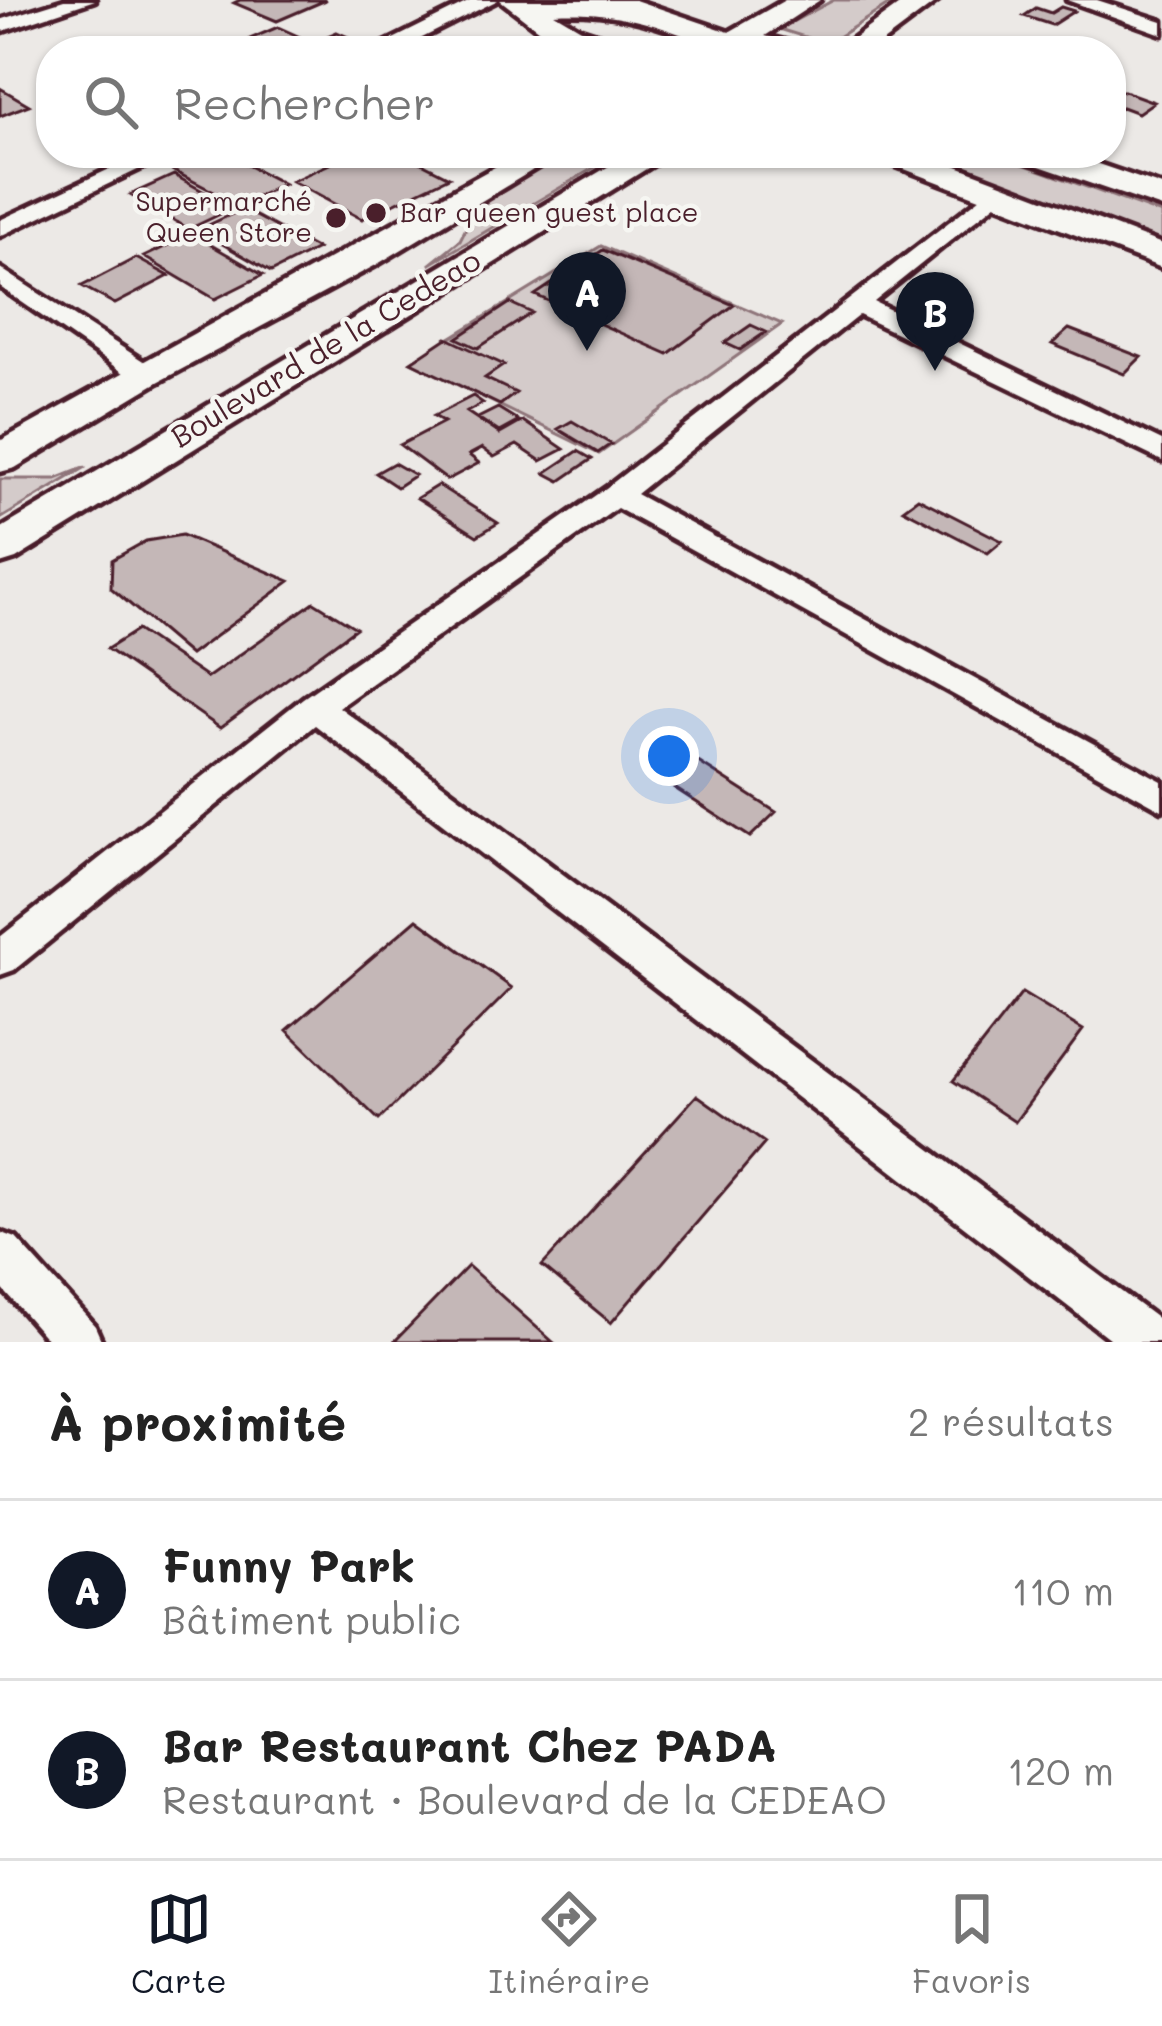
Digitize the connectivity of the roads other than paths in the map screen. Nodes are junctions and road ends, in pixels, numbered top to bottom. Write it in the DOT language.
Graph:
graph roads {
  1 [pos="85,0"];
  2 [pos="488,0"];
  3 [pos="806,0"];
  4 [pos="925,0"];
  5 [pos="1077,0"];
  6 [pos="522,3"];
  7 [pos="0,25"];
  8 [pos="1162,28"];
  9 [pos="411,36"];
  10 [pos="570,36"];
  11 [pos="714,36"];
  12 [pos="742,36"];
  13 [pos="873,36"];
  14 [pos="130,168"];
  15 [pos="518,168"];
  16 [pos="630,168"];
  17 [pos="930,168"];
  18 [pos="1077,168"];
  19 [pos="994,194"];
  20 [pos="1162,198"];
  21 [pos="0,229"];
  22 [pos="1162,257"];
  23 [pos="0,276"];
  24 [pos="855,303"];
  25 [pos="144,374"];
  26 [pos="1162,452"];
  27 [pos="0,460"];
  28 [pos="616,494"];
  29 [pos="0,549"];
  30 [pos="315,707"];
  31 [pos="1162,797"];
  32 [pos="0,959"];
  33 [pos="0,1253"];
  34 [pos="79,1342"];
  35 [pos="1151,1342"];
  1 -- 7 [label="street"];
  2 -- 9 [label="street"];
  3 -- 12 [label="main road"];
  4 -- 13 [label="main road"];
  5 -- 8 [label="street"];
  6 -- 10 [label="main road"];
  6 -- 11 [label="main road"];
  14 -- 21 [label="street"];
  15 -- 25 [label="main road, Boulevard de la Cedeao"];
  16 -- 29 [label="main road, Boulevard de la Cedeao"];
  17 -- 19 [label="main road"];
  18 -- 20 [label="main road"];
  19 -- 22 [label="main road"];
  19 -- 24 [label="street"];
  23 -- 25 [label="street"];
  24 -- 26 [label="street"];
  24 -- 28 [label="street"];
  25 -- 27 [label="main road, Boulevard de la Cedeao"];
  28 -- 30 [label="street"];
  28 -- 31 [label="street"];
  30 -- 32 [label="street"];
  30 -- 35 [label="street"];
  33 -- 34 [label="street"];
}
